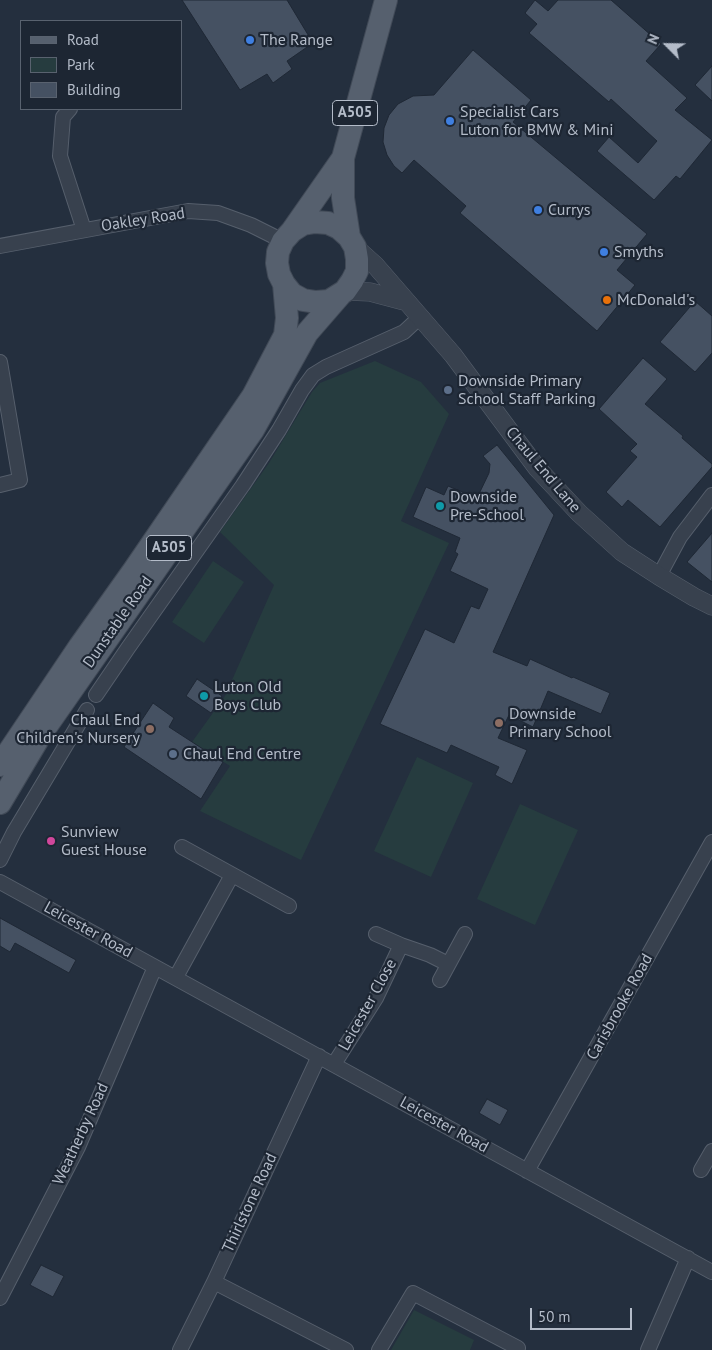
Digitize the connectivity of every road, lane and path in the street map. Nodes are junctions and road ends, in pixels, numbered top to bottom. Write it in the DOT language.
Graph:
graph roads {
  1 [pos="386,0"];
  2 [pos="69,110"];
  3 [pos="344,158"];
  4 [pos="84,230"];
  5 [pos="287,236"];
  6 [pos="352,242"];
  7 [pos="0,246"];
  8 [pos="284,284"];
  9 [pos="343,293"];
  10 [pos="404,301"];
  11 [pos="419,318"];
  12 [pos="0,362"];
  13 [pos="0,485"];
  14 [pos="712,495"];
  15 [pos="659,576"];
  16 [pos="712,606"];
  17 [pos="96,695"];
  18 [pos="87,710"];
  19 [pos="0,765"];
  20 [pos="0,803"];
  21 [pos="712,842"];
  22 [pos="182,847"];
  23 [pos="0,860"];
  24 [pos="232,875"];
  25 [pos="0,882"];
  26 [pos="289,906"];
  27 [pos="376,934"];
  28 [pos="465,934"];
  29 [pos="401,945"];
  30 [pos="448,964"];
  31 [pos="156,967"];
  32 [pos="176,977"];
  33 [pos="440,980"];
  34 [pos="319,1056"];
  35 [pos="334,1064"];
  36 [pos="712,1151"];
  37 [pos="701,1170"];
  38 [pos="527,1171"];
  39 [pos="688,1258"];
  40 [pos="712,1272"];
  41 [pos="214,1282"];
  42 [pos="0,1298"];
  43 [pos="180,1350"];
  44 [pos="346,1350"];
  45 [pos="379,1350"];
  46 [pos="517,1350"];
  47 [pos="648,1350"];
  1 -- 3 [label="main road, A505"];
  2 -- 4 [label="street"];
  3 -- 5 [label="main road, A505"];
  3 -- 6 [label="main road, A505"];
  4 -- 5 [label="street, Oakley Road"];
  4 -- 7 [label="street, Oakley Road"];
  5 -- 6 [label="main road"];
  5 -- 8 [label="main road"];
  6 -- 9 [label="main road"];
  6 -- 10 [label="street, Chaul End Lane"];
  8 -- 9 [label="main road"];
  8 -- 19 [label="main road, Dunstable Road / A505"];
  9 -- 10 [label="street"];
  9 -- 20 [label="main road, Dunstable Road / A505"];
  10 -- 11 [label="street, Chaul End Lane"];
  11 -- 15 [label="street, Chaul End Lane"];
  11 -- 17 [label="street, Dunstable Road"];
  12 -- 13 [label="street"];
  14 -- 15 [label="street"];
  15 -- 16 [label="street, Chaul End Lane"];
  18 -- 23 [label="street"];
  21 -- 38 [label="street, Carisbrooke Road"];
  22 -- 24 [label="street"];
  24 -- 26 [label="street"];
  24 -- 32 [label="street"];
  25 -- 31 [label="street, Leicester Road"];
  27 -- 29 [label="street, Leicester Close"];
  28 -- 30 [label="street"];
  29 -- 30 [label="street, Leicester Close"];
  29 -- 35 [label="street, Leicester Close"];
  30 -- 33 [label="street"];
  31 -- 32 [label="street, Leicester Road"];
  31 -- 42 [label="street, Weatherby Road"];
  32 -- 34 [label="street, Leicester Road"];
  34 -- 35 [label="street, Leicester Road"];
  34 -- 41 [label="street, Thirlstone Road"];
  35 -- 38 [label="street, Leicester Road"];
  36 -- 37 [label="street"];
  38 -- 39 [label="street, Leicester Road"];
  39 -- 40 [label="street, Leicester Road"];
  39 -- 47 [label="street"];
  41 -- 43 [label="street, Thirlstone Road"];
  41 -- 44 [label="street"];
  45 -- 46 [label="street"];
}
